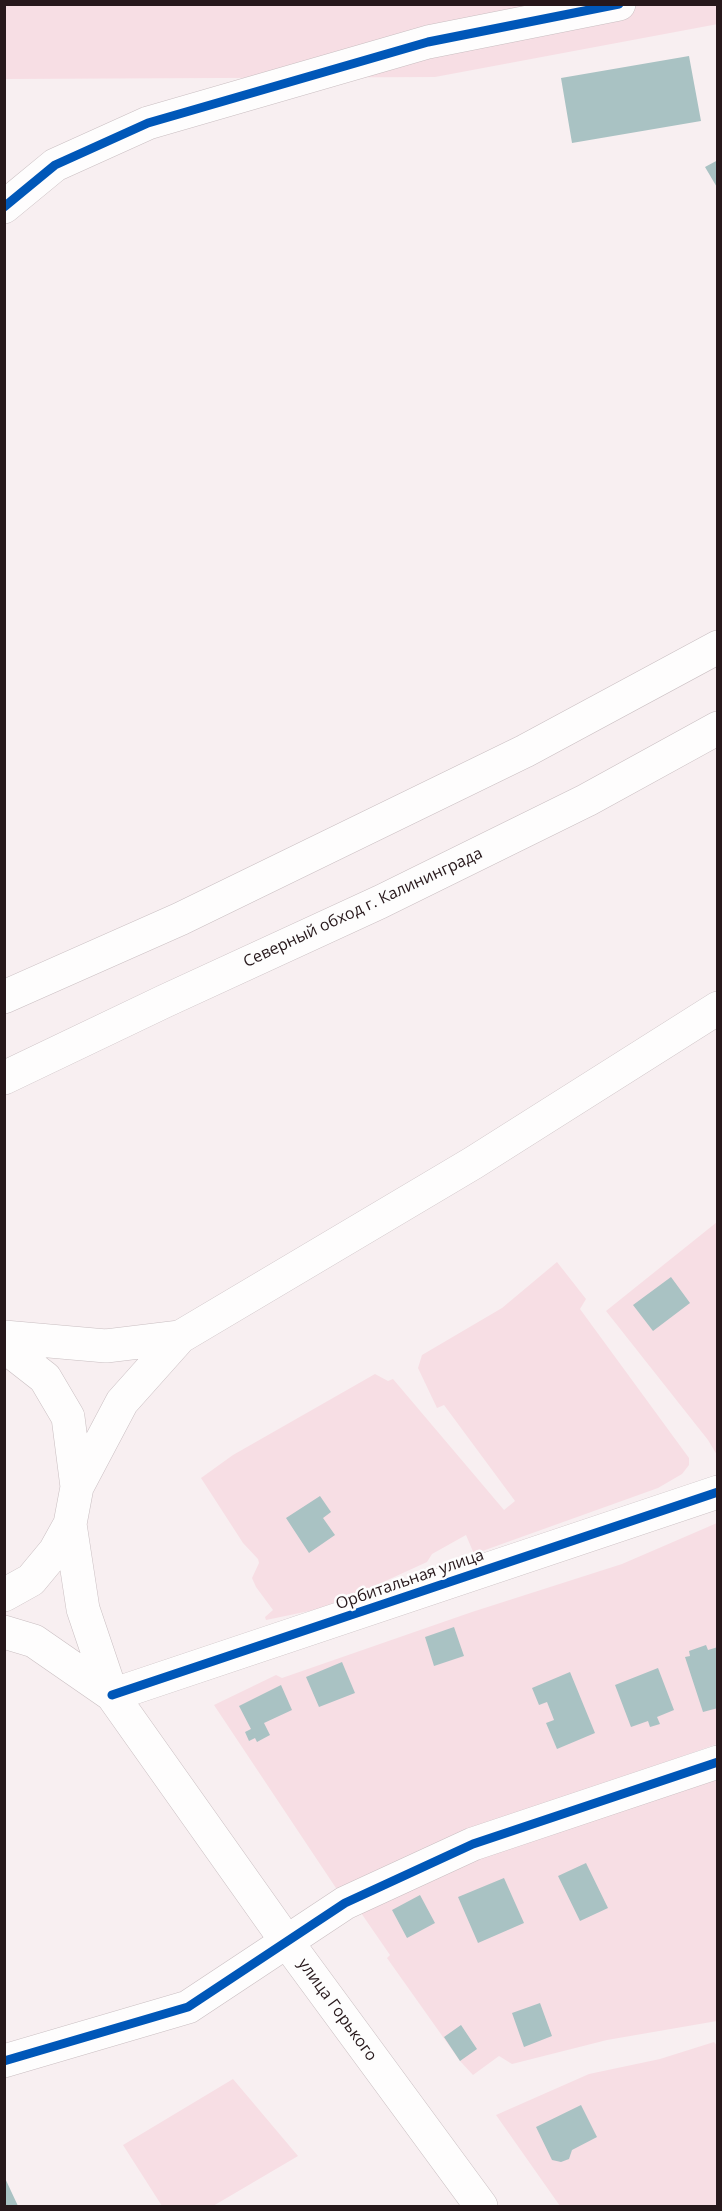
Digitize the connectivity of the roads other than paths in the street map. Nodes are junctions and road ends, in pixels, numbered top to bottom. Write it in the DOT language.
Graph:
graph roads {
  1 [pos="619,4"];
  2 [pos="4,207"];
  3 [pos="717,647"];
  4 [pos="717,728"];
  5 [pos="4,997"];
  6 [pos="717,1008"];
  7 [pos="4,1078"];
  8 [pos="4,1337"];
  9 [pos="180,1337"];
  10 [pos="4,1346"];
  11 [pos="77,1487"];
  12 [pos="717,1492"];
  13 [pos="70,1524"];
  14 [pos="4,1595"];
  15 [pos="4,1632"];
  16 [pos="112,1695"];
  17 [pos="717,1762"];
  18 [pos="287,1942"];
  19 [pos="4,2061"];
  20 [pos="481,2206"];
  1 -- 2 [label="main road"];
  3 -- 5 [label="main road"];
  4 -- 7 [label="main road, Северный обход г. Калининграда"];
  6 -- 9 [label="main road"];
  8 -- 9 [label="main road"];
  9 -- 11 [label="main road"];
  10 -- 11 [label="main road"];
  11 -- 13 [label="main road"];
  12 -- 16 [label="main road, Орбитальная улица"];
  13 -- 14 [label="main road"];
  13 -- 16 [label="main road"];
  15 -- 16 [label="main road"];
  16 -- 18 [label="main road, улица Горького"];
  17 -- 18 [label="main road"];
  18 -- 19 [label="main road"];
  18 -- 20 [label="main road, улица Горького"];
}
